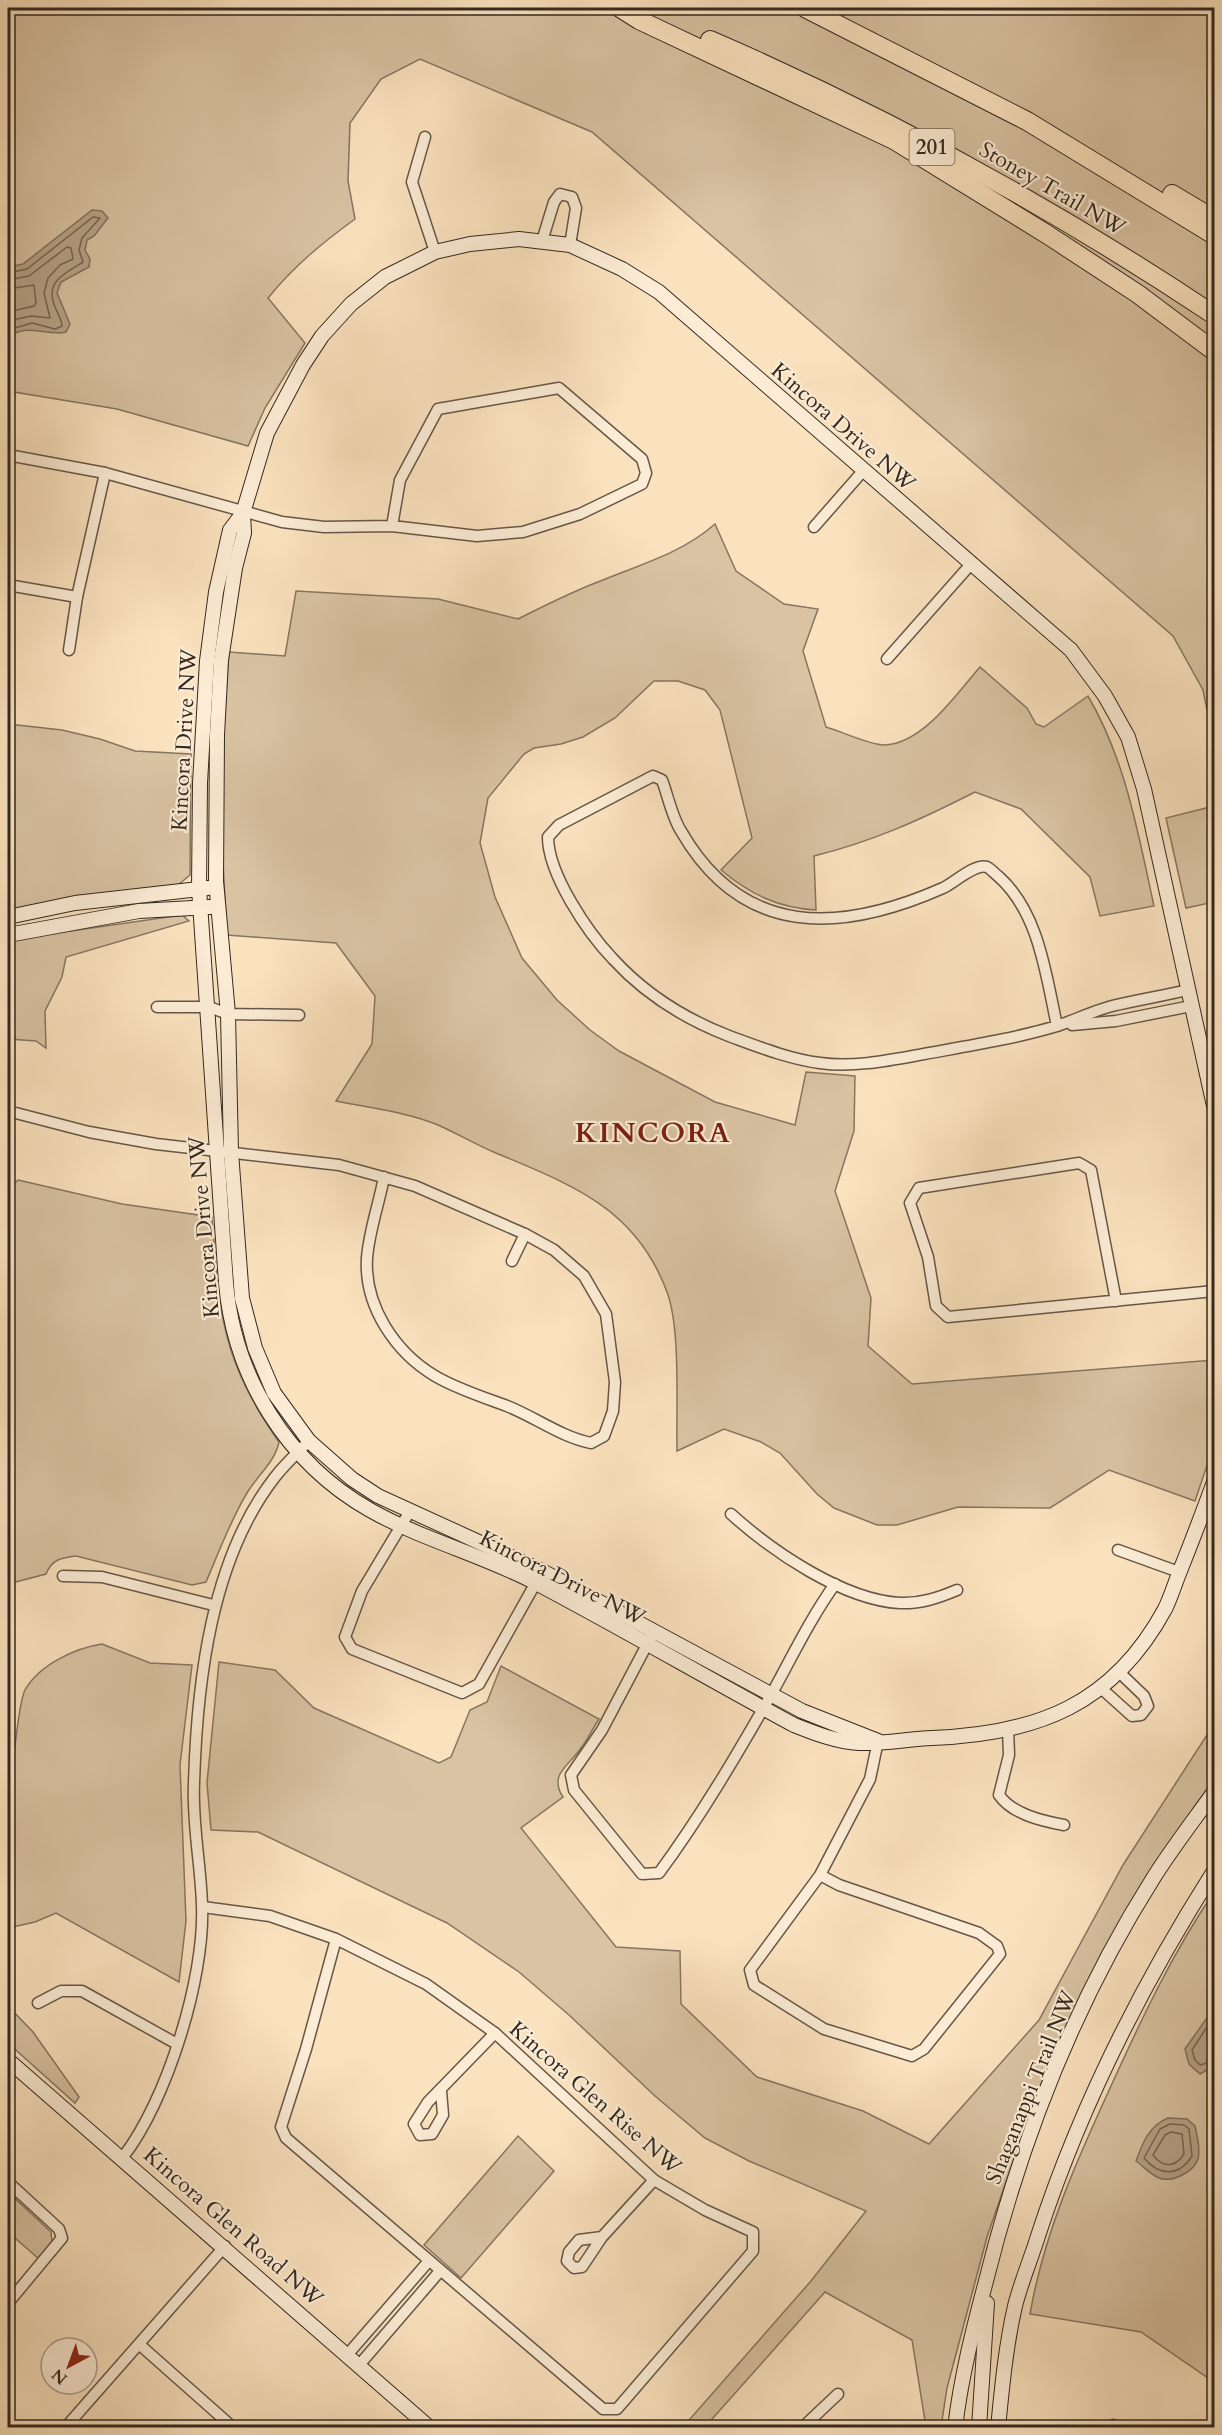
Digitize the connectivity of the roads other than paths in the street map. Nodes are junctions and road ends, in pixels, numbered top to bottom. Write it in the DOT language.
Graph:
graph roads {
  1 [pos="620,8"];
  2 [pos="633,8"];
  3 [pos="805,8"];
  4 [pos="1027,120"];
  5 [pos="425,137"];
  6 [pos="1215,219"];
  7 [pos="1215,235"];
  8 [pos="542,241"];
  9 [pos="570,245"];
  10 [pos="435,252"];
  11 [pos="1215,315"];
  12 [pos="1215,351"];
  13 [pos="8,455"];
  14 [pos="863,471"];
  15 [pos="105,473"];
  16 [pos="243,513"];
  17 [pos="392,526"];
  18 [pos="814,527"];
  19 [pos="971,564"];
  20 [pos="8,585"];
  21 [pos="76,597"];
  22 [pos="69,650"];
  23 [pos="887,659"];
  24 [pos="216,888"];
  25 [pos="199,889"];
  26 [pos="200,907"];
  27 [pos="218,907"];
  28 [pos="8,917"];
  29 [pos="8,935"];
  30 [pos="1188,990"];
  31 [pos="1191,1006"];
  32 [pos="157,1007"];
  33 [pos="209,1007"];
  34 [pos="228,1014"];
  35 [pos="298,1015"];
  36 [pos="1057,1026"];
  37 [pos="1215,1106"];
  38 [pos="8,1111"];
  39 [pos="216,1151"];
  40 [pos="231,1152"];
  41 [pos="384,1177"];
  42 [pos="525,1234"];
  43 [pos="512,1261"];
  44 [pos="1215,1291"];
  45 [pos="1116,1301"];
  46 [pos="309,1441"];
  47 [pos="298,1452"];
  48 [pos="1215,1482"];
  49 [pos="410,1511"];
  50 [pos="731,1514"];
  51 [pos="404,1525"];
  52 [pos="1118,1550"];
  53 [pos="1179,1572"];
  54 [pos="63,1576"];
  55 [pos="539,1577"];
  56 [pos="835,1584"];
  57 [pos="957,1590"];
  58 [pos="213,1605"];
  59 [pos="654,1631"];
  60 [pos="647,1644"];
  61 [pos="1120,1672"];
  62 [pos="1102,1689"];
  63 [pos="770,1695"];
  64 [pos="763,1708"];
  65 [pos="1008,1728"];
  66 [pos="878,1741"];
  67 [pos="1215,1792"];
  68 [pos="1064,1825"];
  69 [pos="1215,1871"];
  70 [pos="820,1875"];
  71 [pos="203,1907"];
  72 [pos="336,1939"];
  73 [pos="38,2003"];
  74 [pos="495,2033"];
  75 [pos="177,2044"];
  76 [pos="8,2060"];
  77 [pos="441,2091"];
  78 [pos="123,2157"];
  79 [pos="654,2180"];
  80 [pos="8,2182"];
  81 [pos="602,2237"];
  82 [pos="225,2246"];
  83 [pos="428,2262"];
  84 [pos="989,2268"];
  85 [pos="440,2271"];
  86 [pos="8,2303"];
  87 [pos="140,2345"];
  88 [pos="348,2354"];
  89 [pos="360,2364"];
  90 [pos="838,2394"];
  91 [pos="426,2426"];
  92 [pos="65,2427"];
  93 [pos="228,2427"];
  94 [pos="802,2427"];
  95 [pos="955,2427"];
  96 [pos="979,2427"];
  97 [pos="998,2427"];
  1 -- 12 [label="highway"];
  2 -- 11 [label="highway, Stoney Trail NW / 201"];
  3 -- 4 [label="highway, Stoney Trail NW"];
  4 -- 6 [label="highway"];
  4 -- 7 [label="highway, Stoney Trail NW"];
  5 -- 10 [label="street"];
  8 -- 9 [label="street, Kincora Drive NW"];
  8 -- 9 [label="street"];
  8 -- 10 [label="street, Kincora Drive NW"];
  9 -- 14 [label="street, Kincora Drive NW"];
  10 -- 16 [label="street, Kincora Drive NW"];
  13 -- 15 [label="street"];
  14 -- 18 [label="street"];
  14 -- 19 [label="street, Kincora Drive NW"];
  15 -- 16 [label="street"];
  15 -- 21 [label="street"];
  16 -- 17 [label="street"];
  16 -- 24 [label="street, Kincora Drive NW"];
  16 -- 25 [label="street, Kincora Drive NW"];
  17 -- 17 [label="street"];
  19 -- 23 [label="street"];
  19 -- 30 [label="street, Kincora Drive NW"];
  20 -- 21 [label="street"];
  21 -- 22 [label="street"];
  24 -- 25 [label="street"];
  24 -- 27 [label="street, Kincora Drive NW"];
  25 -- 26 [label="street, Kincora Drive NW"];
  25 -- 28 [label="street"];
  26 -- 27 [label="street"];
  26 -- 29 [label="street"];
  26 -- 33 [label="street, Kincora Drive NW"];
  27 -- 34 [label="street, Kincora Drive NW"];
  30 -- 31 [label="street, Kincora Drive NW"];
  30 -- 36 [label="street"];
  31 -- 36 [label="street"];
  31 -- 37 [label="street, Kincora Drive NW"];
  32 -- 33 [label="street"];
  33 -- 34 [label="street"];
  33 -- 39 [label="street, Kincora Drive NW"];
  34 -- 35 [label="street"];
  34 -- 40 [label="street, Kincora Drive NW"];
  36 -- 36 [label="street"];
  38 -- 39 [label="street"];
  39 -- 40 [label="street"];
  39 -- 47 [label="street, Kincora Drive NW"];
  40 -- 41 [label="street"];
  40 -- 46 [label="street, Kincora Drive NW"];
  41 -- 42 [label="street"];
  41 -- 42 [label="street"];
  42 -- 43 [label="street"];
  44 -- 45 [label="street"];
  45 -- 45 [label="street"];
  46 -- 47 [label="street"];
  46 -- 49 [label="street, Kincora Drive NW"];
  47 -- 51 [label="street, Kincora Drive NW"];
  47 -- 58 [label="street"];
  48 -- 53 [label="street, Kincora Drive NW"];
  49 -- 51 [label="street"];
  49 -- 55 [label="street, Kincora Drive NW"];
  50 -- 56 [label="street"];
  51 -- 55 [label="street, Kincora Drive NW"];
  51 -- 55 [label="street"];
  52 -- 53 [label="street"];
  53 -- 61 [label="street, Kincora Drive NW"];
  54 -- 58 [label="street"];
  55 -- 59 [label="street, Kincora Drive NW"];
  55 -- 60 [label="street, Kincora Drive NW"];
  56 -- 57 [label="street"];
  56 -- 63 [label="street"];
  58 -- 71 [label="street"];
  59 -- 60 [label="street"];
  59 -- 63 [label="street, Kincora Drive NW"];
  60 -- 64 [label="street, Kincora Drive NW"];
  60 -- 64 [label="street"];
  61 -- 62 [label="street, Kincora Drive NW"];
  61 -- 62 [label="street"];
  62 -- 65 [label="street, Kincora Drive NW"];
  63 -- 64 [label="street"];
  63 -- 66 [label="street, Kincora Drive NW"];
  64 -- 66 [label="street, Kincora Drive NW"];
  65 -- 66 [label="street, Kincora Drive NW"];
  65 -- 68 [label="street"];
  66 -- 70 [label="street"];
  67 -- 84 [label="street, Shaganappi Trail NW"];
  69 -- 97 [label="street"];
  70 -- 70 [label="street"];
  71 -- 72 [label="street, Kincora Glen Rise NW"];
  71 -- 75 [label="street"];
  72 -- 74 [label="street, Kincora Glen Rise NW"];
  72 -- 83 [label="street, Kincora Glen Rise NW"];
  73 -- 75 [label="street"];
  74 -- 77 [label="street"];
  74 -- 79 [label="street, Kincora Glen Rise NW"];
  75 -- 78 [label="street"];
  76 -- 78 [label="street, Kincora Glen Road NW"];
  78 -- 82 [label="street, Kincora Glen Road NW"];
  79 -- 81 [label="street"];
  79 -- 85 [label="street, Kincora Glen Rise NW"];
  80 -- 86 [label="street"];
  82 -- 87 [label="street"];
  82 -- 88 [label="street, Kincora Glen Road NW"];
  83 -- 85 [label="street, Kincora Glen Rise NW"];
  83 -- 88 [label="street"];
  84 -- 95 [label="street, Shaganappi Trail NW"];
  84 -- 96 [label="street"];
  85 -- 89 [label="street"];
  87 -- 92 [label="street"];
  87 -- 93 [label="street"];
  88 -- 89 [label="street, Kincora Glen Road NW"];
  89 -- 91 [label="street, Kincora Glen Road NW"];
  90 -- 94 [label="street"];
}
